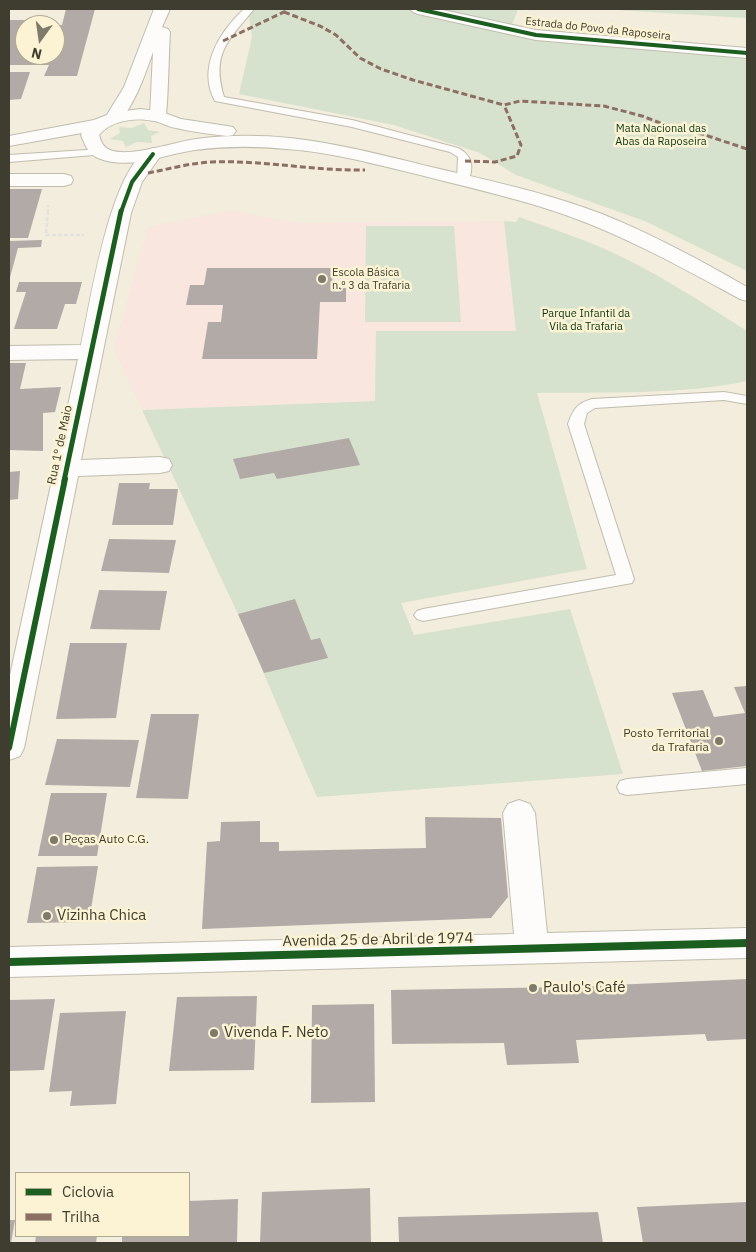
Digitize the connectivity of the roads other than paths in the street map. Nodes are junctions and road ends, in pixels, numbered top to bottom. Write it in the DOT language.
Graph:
graph roads {
  1 [pos="162,9"];
  2 [pos="249,9"];
  3 [pos="418,9"];
  4 [pos="747,53"];
  5 [pos="167,119"];
  6 [pos="106,122"];
  7 [pos="9,141"];
  8 [pos="9,149"];
  9 [pos="103,152"];
  10 [pos="159,152"];
  11 [pos="9,159"];
  12 [pos="383,160"];
  13 [pos="9,180"];
  14 [pos="57,180"];
  15 [pos="463,180"];
  16 [pos="124,199"];
  17 [pos="747,295"];
  18 [pos="91,352"];
  19 [pos="9,353"];
  20 [pos="747,400"];
  21 [pos="160,465"];
  22 [pos="67,468"];
  23 [pos="423,614"];
  24 [pos="17,667"];
  25 [pos="9,748"];
  26 [pos="747,776"];
  27 [pos="627,787"];
  28 [pos="519,813"];
  29 [pos="747,943"];
  30 [pos="532,948"];
  31 [pos="9,962"];
  1 -- 5 [label="street"];
  1 -- 6 [label="street"];
  2 -- 15 [label="lane"];
  3 -- 4 [label="street, Estrada do Povo da Raposeira"];
  5 -- 6 [label="street"];
  5 -- 10 [label="street, Rua 1º de Maio"];
  5 -- 12 [label="street"];
  6 -- 7 [label="street"];
  6 -- 9 [label="street"];
  8 -- 9 [label="street"];
  9 -- 10 [label="street"];
  9 -- 11 [label="lane"];
  9 -- 16 [label="street, Rua 1º de Maio"];
  10 -- 12 [label="street"];
  10 -- 16 [label="street, Rua 1º de Maio"];
  12 -- 15 [label="street"];
  13 -- 14 [label="street"];
  15 -- 17 [label="street"];
  16 -- 18 [label="street, Rua 1º de Maio"];
  18 -- 19 [label="street"];
  18 -- 22 [label="street, Rua 1º de Maio"];
  20 -- 23 [label="lane"];
  21 -- 22 [label="street"];
  22 -- 24 [label="street, Rua 1º de Maio"];
  24 -- 25 [label="street, Rua 1º de Maio"];
  26 -- 27 [label="lane"];
  28 -- 30 [label="street"];
  29 -- 30 [label="street, Avenida 25 de Abril de 1974"];
  30 -- 31 [label="street, Avenida 25 de Abril de 1974"];
}
